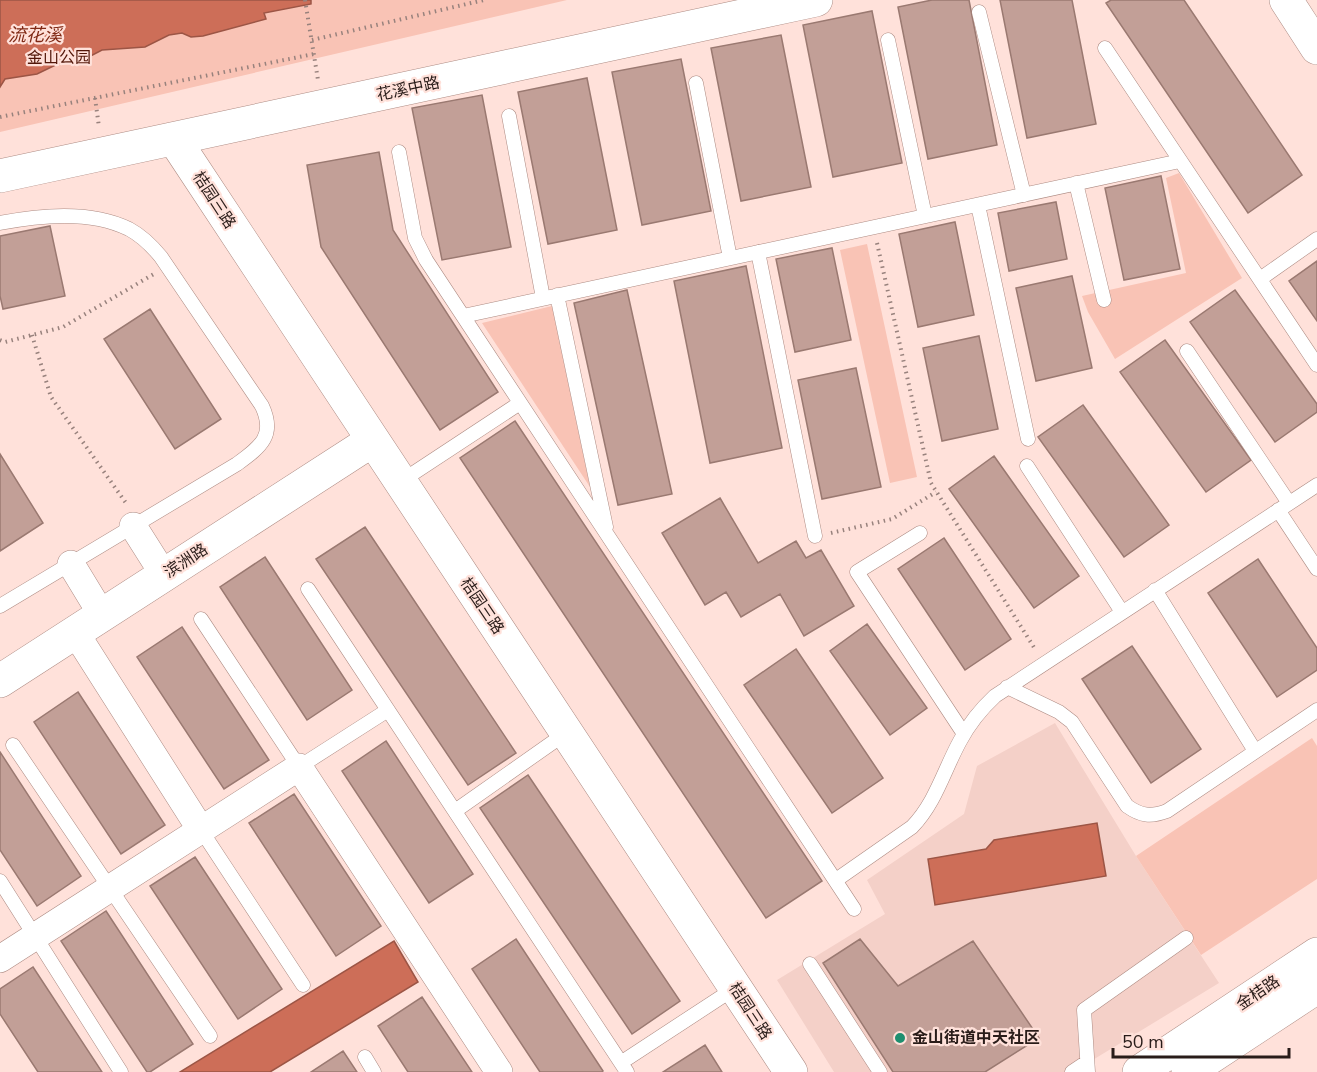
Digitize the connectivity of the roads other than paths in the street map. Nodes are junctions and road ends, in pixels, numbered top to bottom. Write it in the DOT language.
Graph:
graph roads {
  1 [pos="816,0"];
  2 [pos="1286,0"];
  3 [pos="979,12"];
  4 [pos="888,40"];
  5 [pos="1105,48"];
  6 [pos="1317,48"];
  7 [pos="696,83"];
  8 [pos="509,117"];
  9 [pos="174,139"];
  10 [pos="399,152"];
  11 [pos="1180,161"];
  12 [pos="0,176"];
  13 [pos="1076,183"];
  14 [pos="1024,195"];
  15 [pos="978,205"];
  16 [pos="925,216"];
  17 [pos="0,223"];
  18 [pos="1317,239"];
  19 [pos="758,252"];
  20 [pos="730,258"];
  21 [pos="1260,279"];
  22 [pos="550,296"];
  23 [pos="1104,300"];
  24 [pos="463,316"];
  25 [pos="1187,351"];
  26 [pos="1317,365"];
  27 [pos="520,403"];
  28 [pos="1028,439"];
  29 [pos="373,440"];
  30 [pos="1027,466"];
  31 [pos="400,482"];
  32 [pos="1317,485"];
  33 [pos="1283,507"];
  34 [pos="137,524"];
  35 [pos="920,532"];
  36 [pos="607,534"];
  37 [pos="815,536"];
  38 [pos="71,564"];
  39 [pos="1317,569"];
  40 [pos="164,575"];
  41 [pos="308,589"];
  42 [pos="1155,590"];
  43 [pos="0,606"];
  44 [pos="1122,612"];
  45 [pos="201,619"];
  46 [pos="89,623"];
  47 [pos="0,681"];
  48 [pos="1007,687"];
  49 [pos="388,710"];
  50 [pos="1317,710"];
  51 [pos="566,733"];
  52 [pos="964,734"];
  53 [pos="13,745"];
  54 [pos="1255,751"];
  55 [pos="299,767"];
  56 [pos="455,811"];
  57 [pos="201,830"];
  58 [pos="836,880"];
  59 [pos="0,881"];
  60 [pos="110,889"];
  61 [pos="854,909"];
  62 [pos="35,936"];
  63 [pos="1186,938"];
  64 [pos="1317,954"];
  65 [pos="0,959"];
  66 [pos="810,964"];
  67 [pos="303,985"];
  68 [pos="1317,987"];
  69 [pos="735,988"];
  70 [pos="210,1036"];
  71 [pos="365,1057"];
  72 [pos="624,1067"];
  73 [pos="1087,1067"];
  74 [pos="121,1072"];
  75 [pos="374,1072"];
  76 [pos="499,1072"];
  77 [pos="790,1072"];
  78 [pos="880,1072"];
  79 [pos="1072,1072"];
  80 [pos="1139,1072"];
  81 [pos="1188,1072"];
  1 -- 9 [label="street, 花溪中路"];
  2 -- 6 [label="street"];
  3 -- 14 [label="lane"];
  4 -- 16 [label="lane"];
  5 -- 11 [label="lane"];
  7 -- 20 [label="lane"];
  8 -- 22 [label="lane"];
  9 -- 12 [label="street, 花溪中路"];
  9 -- 29 [label="street, 桔园三路"];
  10 -- 24 [label="lane"];
  11 -- 13 [label="lane"];
  11 -- 21 [label="lane"];
  13 -- 14 [label="lane"];
  13 -- 23 [label="lane"];
  14 -- 15 [label="lane"];
  15 -- 16 [label="lane"];
  15 -- 28 [label="lane"];
  16 -- 19 [label="lane"];
  17 -- 34 [label="lane"];
  18 -- 21 [label="lane"];
  19 -- 20 [label="lane"];
  19 -- 37 [label="lane"];
  20 -- 22 [label="lane"];
  21 -- 26 [label="lane"];
  22 -- 24 [label="lane"];
  22 -- 36 [label="lane"];
  24 -- 27 [label="lane"];
  25 -- 33 [label="lane"];
  27 -- 31 [label="lane"];
  27 -- 36 [label="lane"];
  29 -- 31 [label="street, 桔园三路"];
  29 -- 40 [label="street, 滨洲路"];
  30 -- 44 [label="lane"];
  31 -- 51 [label="street, 桔园三路"];
  32 -- 33 [label="lane"];
  33 -- 39 [label="lane"];
  33 -- 42 [label="lane"];
  34 -- 38 [label="lane"];
  34 -- 40 [label="street"];
  35 -- 52 [label="lane"];
  36 -- 58 [label="lane"];
  38 -- 43 [label="lane"];
  38 -- 46 [label="street"];
  40 -- 46 [label="street, 滨洲路"];
  41 -- 49 [label="lane"];
  42 -- 44 [label="lane"];
  42 -- 54 [label="lane"];
  44 -- 48 [label="lane"];
  45 -- 55 [label="lane"];
  46 -- 47 [label="street, 滨洲路"];
  46 -- 57 [label="street"];
  48 -- 52 [label="lane"];
  48 -- 54 [label="lane"];
  49 -- 55 [label="lane"];
  49 -- 56 [label="lane"];
  50 -- 54 [label="lane"];
  51 -- 56 [label="lane"];
  51 -- 69 [label="street, 桔园三路"];
  52 -- 58 [label="lane"];
  53 -- 60 [label="lane"];
  55 -- 57 [label="street"];
  55 -- 76 [label="street"];
  56 -- 72 [label="lane"];
  57 -- 60 [label="street"];
  57 -- 67 [label="lane"];
  58 -- 61 [label="lane"];
  59 -- 62 [label="lane"];
  60 -- 62 [label="street"];
  60 -- 70 [label="lane"];
  62 -- 65 [label="street"];
  62 -- 74 [label="lane"];
  63 -- 73 [label="lane"];
  64 -- 80 [label="street, 金桔路"];
  66 -- 78 [label="lane"];
  68 -- 81 [label="street"];
  69 -- 72 [label="lane"];
  69 -- 77 [label="street, 桔园三路"];
  71 -- 75 [label="lane"];
  73 -- 79 [label="lane"];
}
